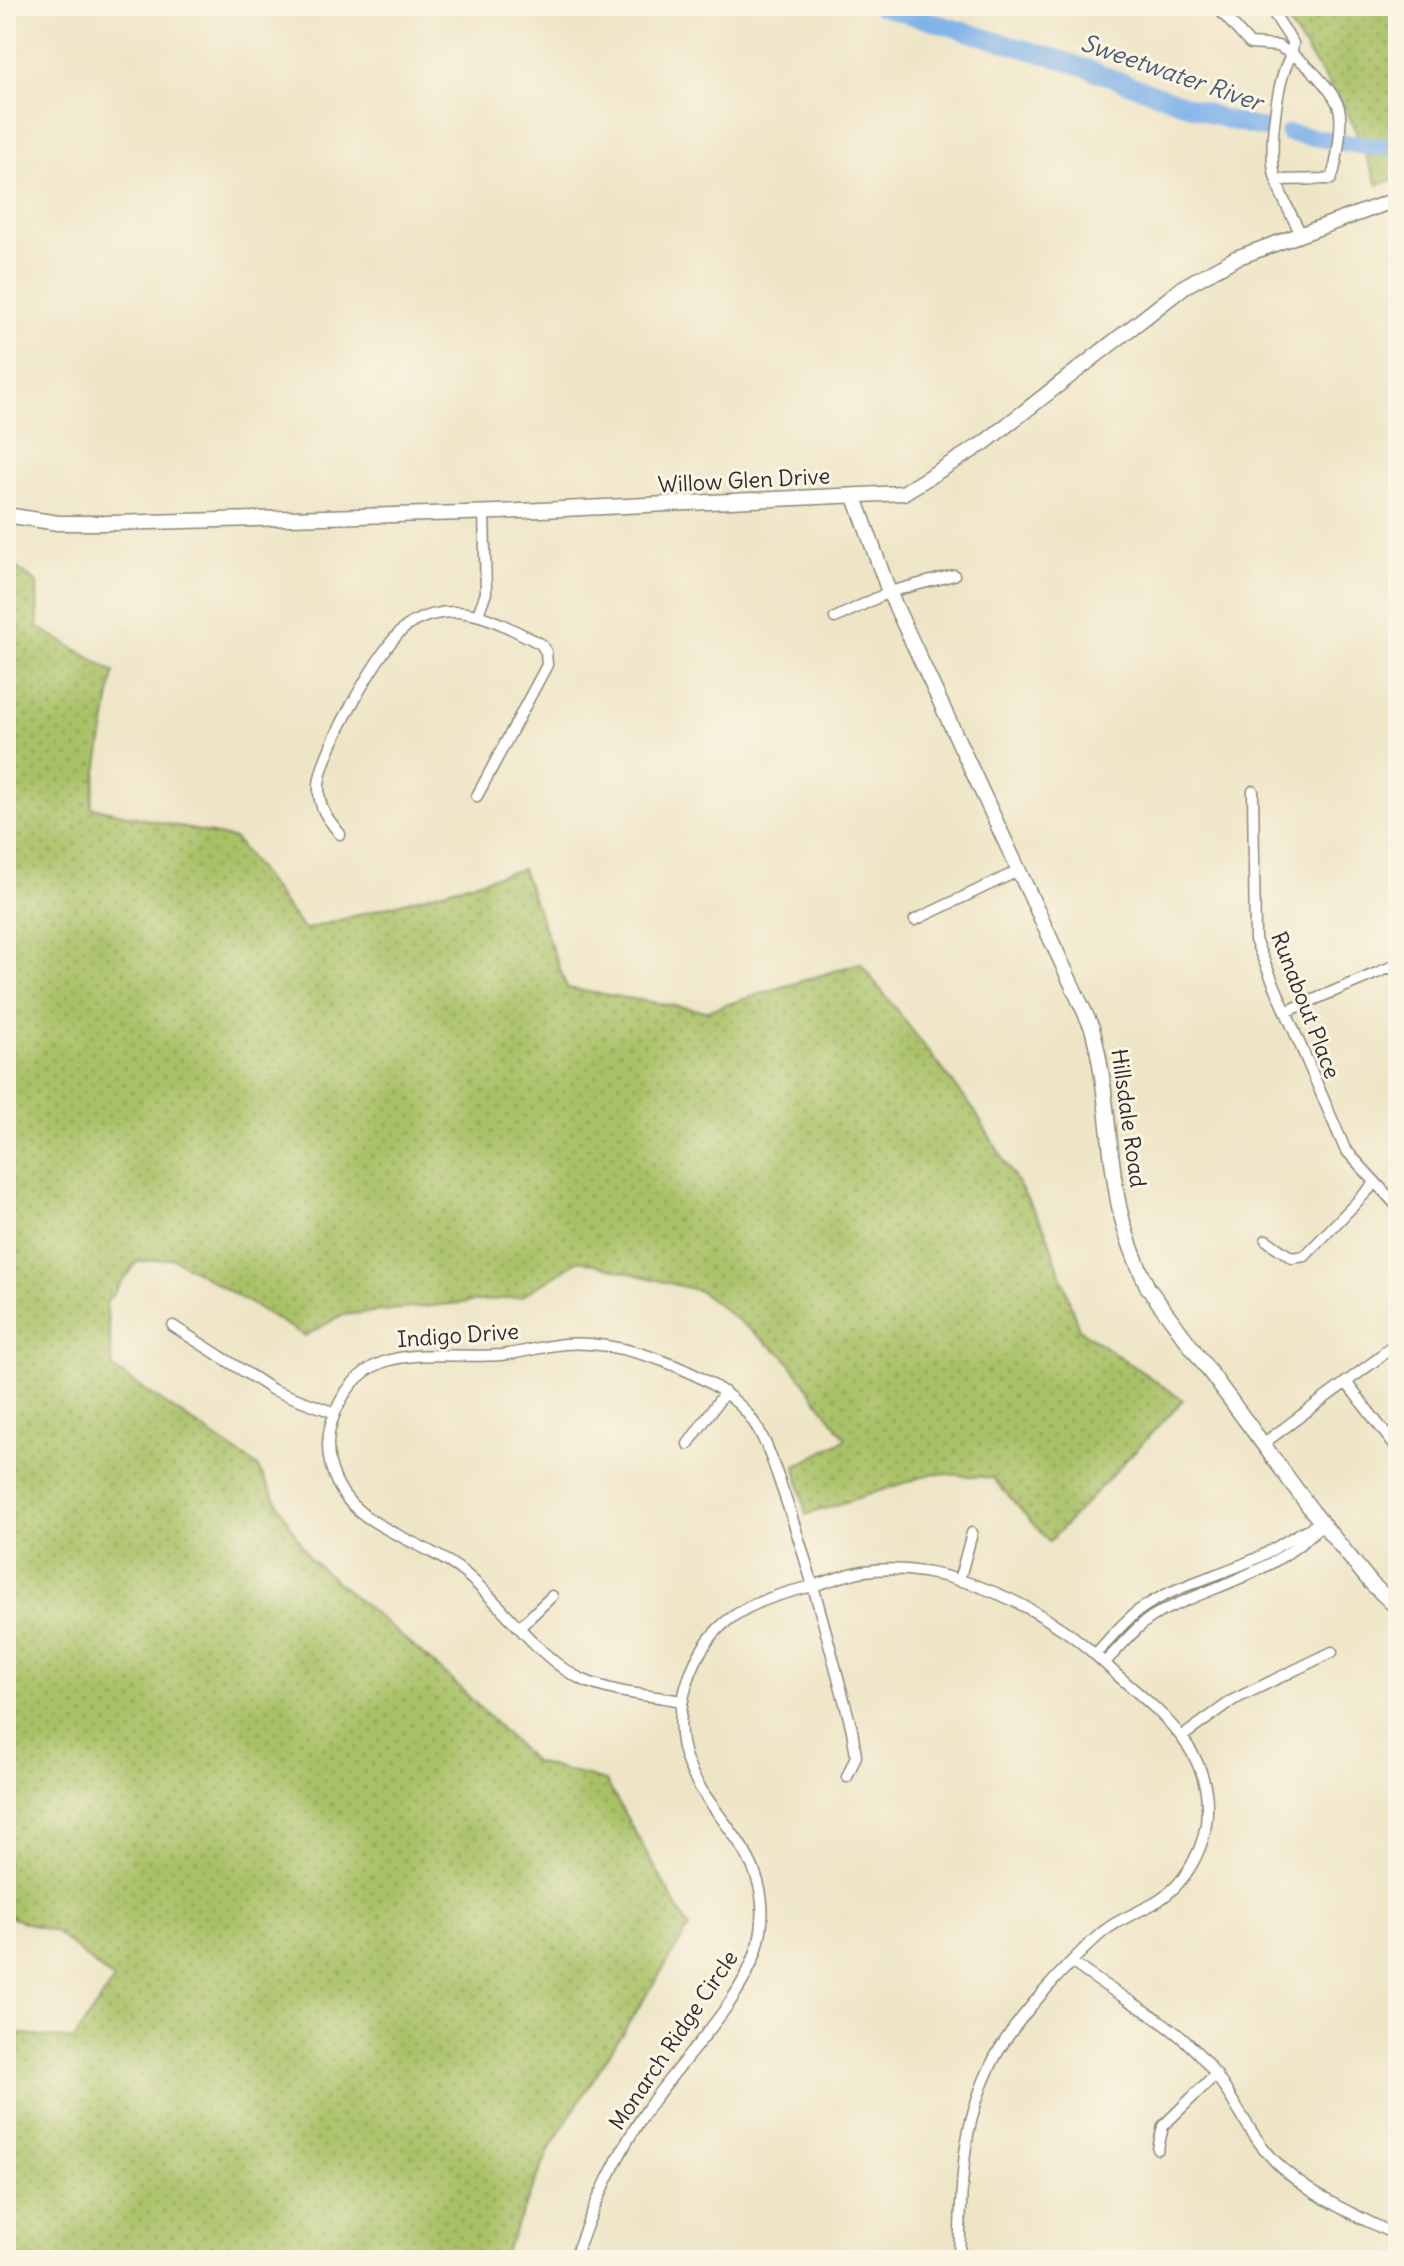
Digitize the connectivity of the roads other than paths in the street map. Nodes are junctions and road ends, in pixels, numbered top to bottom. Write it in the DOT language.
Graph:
graph roads {
  1 [pos="1216,6"];
  2 [pos="1269,6"];
  3 [pos="1292,54"];
  4 [pos="1278,180"];
  5 [pos="1398,199"];
  6 [pos="1301,234"];
  7 [pos="855,497"];
  8 [pos="484,512"];
  9 [pos="6,515"];
  10 [pos="954,575"];
  11 [pos="889,592"];
  12 [pos="478,614"];
  13 [pos="835,618"];
  14 [pos="1253,791"];
  15 [pos="477,796"];
  16 [pos="340,834"];
  17 [pos="1020,870"];
  18 [pos="915,920"];
  19 [pos="1398,964"];
  20 [pos="1285,1012"];
  21 [pos="1374,1184"];
  22 [pos="1398,1207"];
  23 [pos="1266,1240"];
  24 [pos="173,1326"];
  25 [pos="1398,1339"];
  26 [pos="1346,1382"];
  27 [pos="725,1392"];
  28 [pos="335,1413"];
  29 [pos="1264,1443"];
  30 [pos="688,1444"];
  31 [pos="1398,1450"];
  32 [pos="1322,1523"];
  33 [pos="972,1533"];
  34 [pos="959,1581"];
  35 [pos="813,1586"];
  36 [pos="552,1596"];
  37 [pos="1398,1609"];
  38 [pos="521,1626"];
  39 [pos="1332,1652"];
  40 [pos="1095,1655"];
  41 [pos="1104,1663"];
  42 [pos="682,1701"];
  43 [pos="1183,1736"];
  44 [pos="847,1777"];
  45 [pos="1072,1962"];
  46 [pos="1216,2074"];
  47 [pos="1158,2149"];
  48 [pos="1398,2236"];
  49 [pos="574,2260"];
  50 [pos="959,2260"];
  1 -- 3 [label="street"];
  2 -- 3 [label="street"];
  3 -- 4 [label="street"];
  3 -- 4 [label="street"];
  4 -- 6 [label="street"];
  5 -- 6 [label="main road, Willow Glen Drive"];
  6 -- 7 [label="main road, Willow Glen Drive"];
  7 -- 8 [label="main road, Willow Glen Drive"];
  7 -- 11 [label="main road, Hillsdale Road"];
  8 -- 9 [label="main road, Willow Glen Drive"];
  8 -- 12 [label="street"];
  10 -- 11 [label="street"];
  11 -- 13 [label="street"];
  11 -- 17 [label="main road, Hillsdale Road"];
  12 -- 15 [label="street"];
  12 -- 16 [label="street"];
  14 -- 20 [label="street, Runabout Place"];
  17 -- 18 [label="street"];
  17 -- 29 [label="main road, Hillsdale Road"];
  19 -- 20 [label="street"];
  20 -- 21 [label="street, Runabout Place"];
  21 -- 22 [label="street, Runabout Place"];
  21 -- 23 [label="street"];
  24 -- 28 [label="street"];
  25 -- 26 [label="street"];
  26 -- 29 [label="street"];
  26 -- 31 [label="street"];
  27 -- 28 [label="street, Indigo Drive"];
  27 -- 30 [label="street"];
  27 -- 35 [label="street, Indigo Drive"];
  28 -- 38 [label="street, Indigo Drive"];
  29 -- 32 [label="main road, Hillsdale Road"];
  32 -- 37 [label="main road, Hillsdale Road"];
  32 -- 40 [label="street"];
  32 -- 41 [label="street"];
  33 -- 34 [label="street"];
  34 -- 35 [label="street, Monarch Ridge Circle"];
  34 -- 40 [label="street, Monarch Ridge Circle"];
  35 -- 42 [label="street, Monarch Ridge Circle"];
  35 -- 44 [label="street, Indigo Drive"];
  36 -- 38 [label="street"];
  38 -- 42 [label="street, Indigo Drive"];
  39 -- 43 [label="street"];
  40 -- 41 [label="street, Monarch Ridge Circle"];
  41 -- 43 [label="street, Monarch Ridge Circle"];
  42 -- 49 [label="street, Monarch Ridge Circle"];
  43 -- 45 [label="street, Monarch Ridge Circle"];
  45 -- 46 [label="street"];
  45 -- 50 [label="street, Monarch Ridge Circle"];
  46 -- 47 [label="street"];
  46 -- 48 [label="street"];
}
